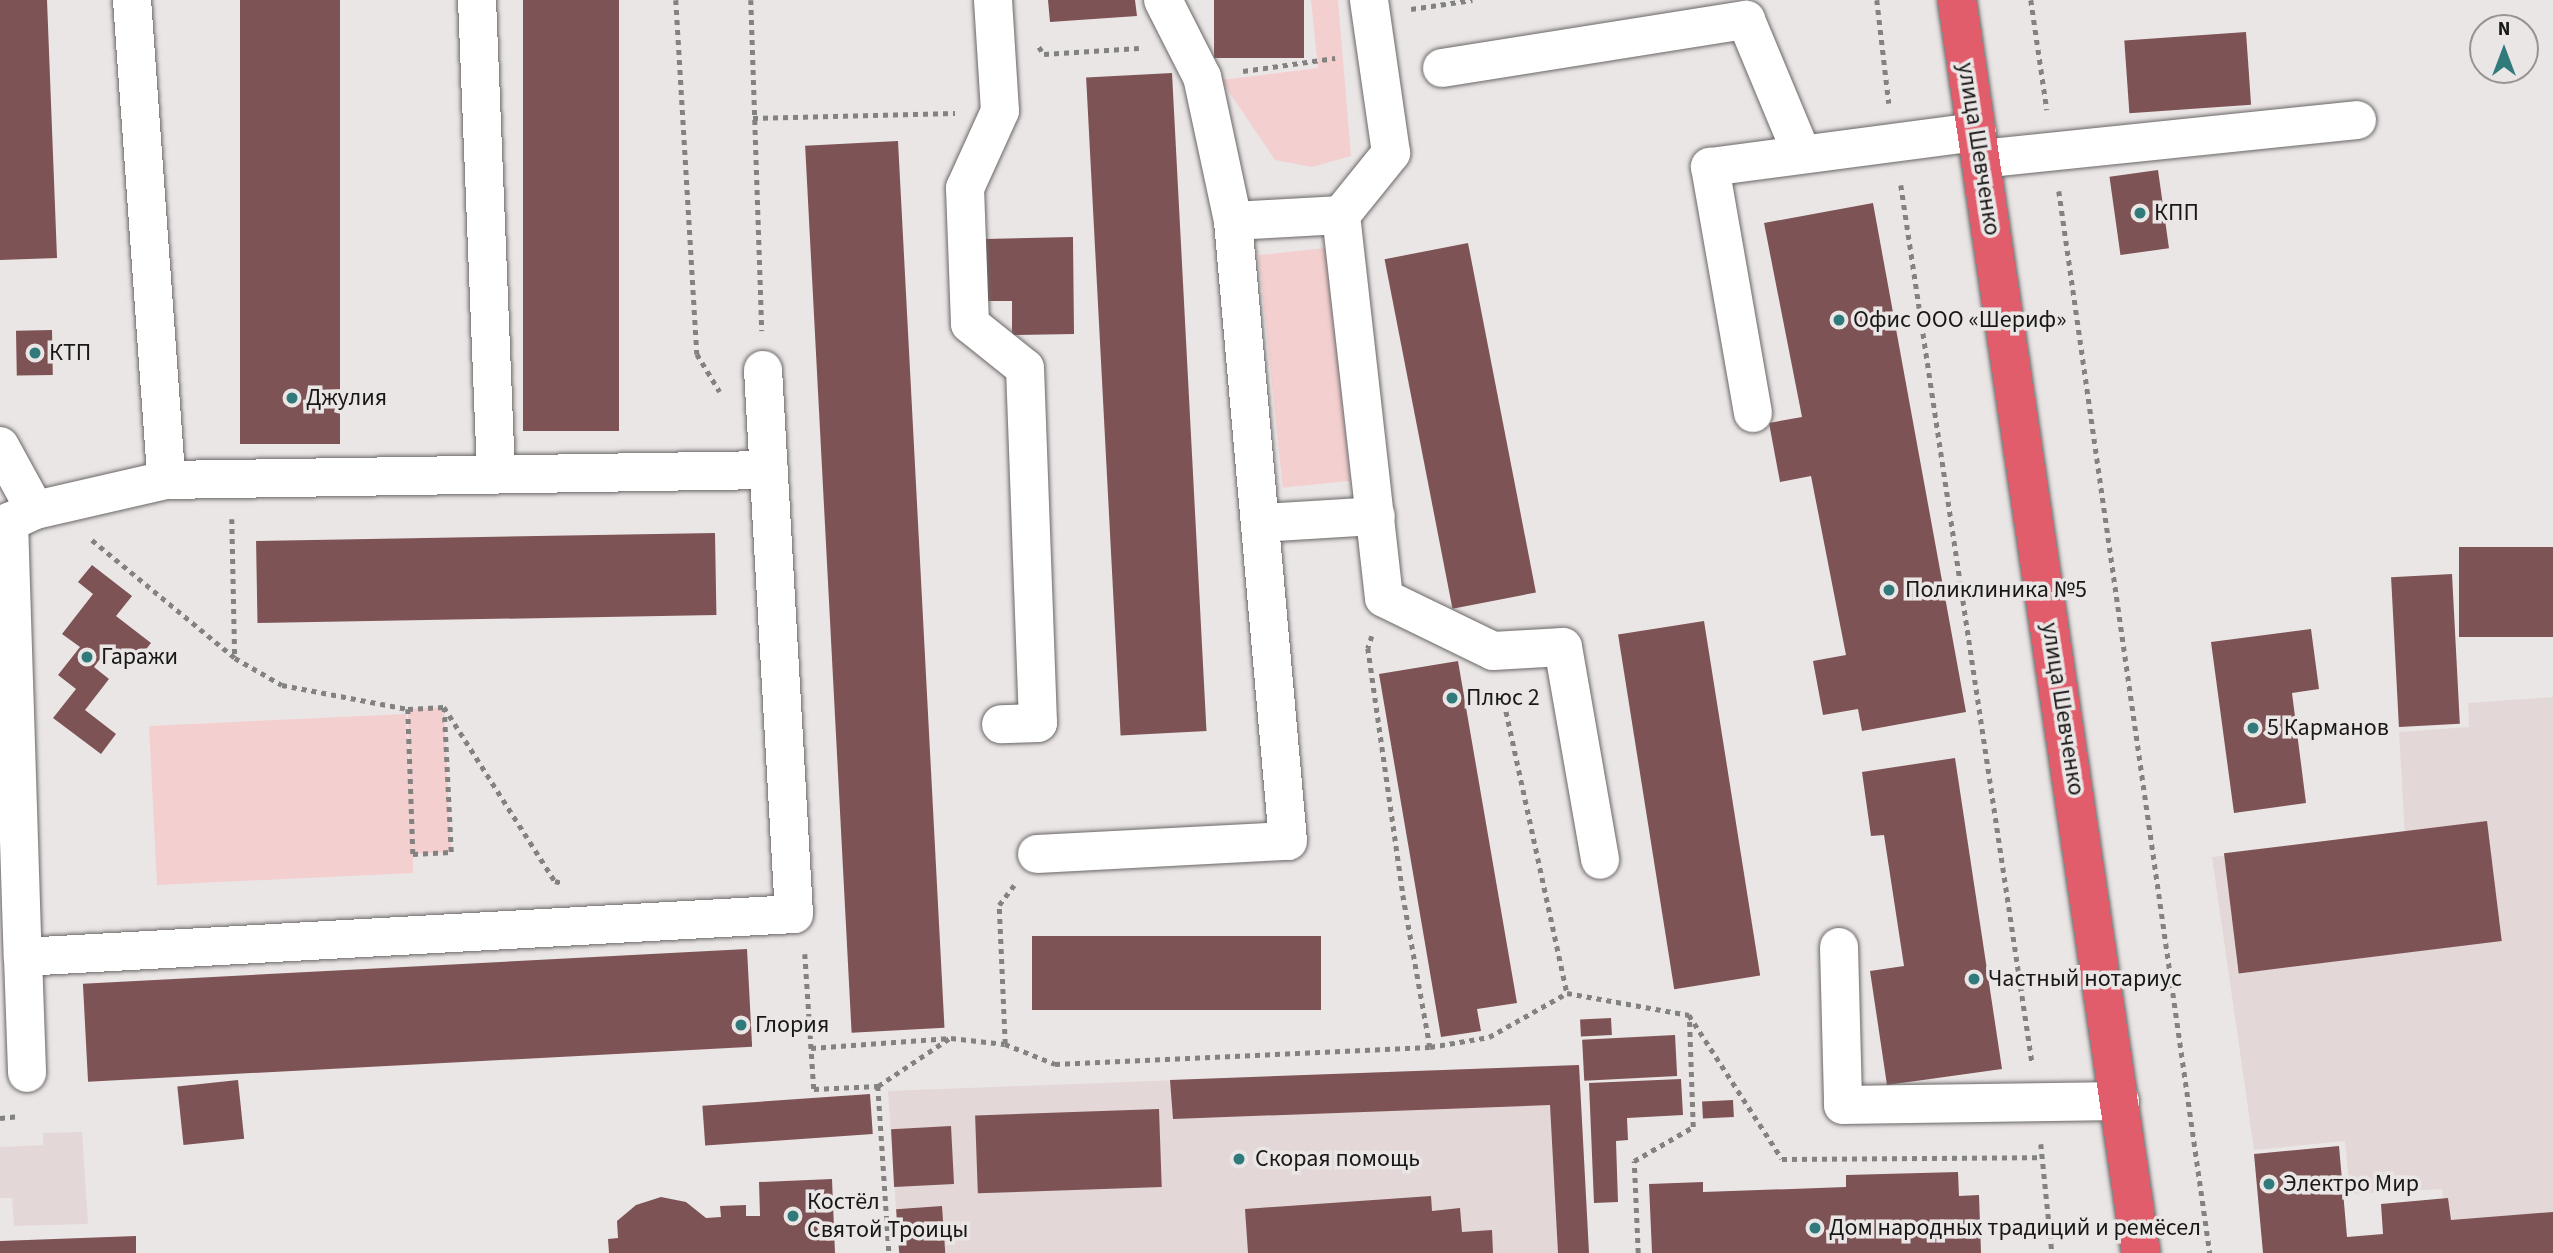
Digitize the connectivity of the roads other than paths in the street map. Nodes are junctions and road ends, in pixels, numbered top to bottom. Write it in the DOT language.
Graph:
graph roads {
  1 [pos="132,0"];
  2 [pos="477,0"];
  3 [pos="993,0"];
  4 [pos="1163,0"];
  5 [pos="1369,0"];
  6 [pos="1957,0"];
  7 [pos="1442,68"];
  8 [pos="2357,120"];
  9 [pos="1979,145"];
  10 [pos="1801,152"];
  11 [pos="1341,215"];
  12 [pos="1233,221"];
  13 [pos="763,370"];
  14 [pos="1753,414"];
  15 [pos="0,446"];
  16 [pos="769,470"];
  17 [pos="496,475"];
  18 [pos="166,480"];
  19 [pos="1376,516"];
  20 [pos="15,518"];
  21 [pos="1262,523"];
  22 [pos="1001,723"];
  23 [pos="1037,854"];
  24 [pos="1600,860"];
  25 [pos="1839,947"];
  26 [pos="23,957"];
  27 [pos="27,1073"];
  28 [pos="2120,1101"];
  29 [pos="2141,1253"];
  1 -- 18 [label="lane"];
  2 -- 17 [label="lane"];
  3 -- 22 [label="lane"];
  4 -- 12 [label="lane"];
  5 -- 11 [label="lane"];
  6 -- 9 [label="highway, улица Шевченко"];
  7 -- 10 [label="lane"];
  8 -- 9 [label="lane"];
  9 -- 10 [label="lane"];
  9 -- 28 [label="highway, улица Шевченко"];
  10 -- 14 [label="lane"];
  11 -- 12 [label="lane"];
  11 -- 19 [label="lane"];
  12 -- 21 [label="lane"];
  13 -- 16 [label="lane"];
  15 -- 20 [label="lane"];
  16 -- 17 [label="lane"];
  16 -- 26 [label="lane"];
  17 -- 18 [label="lane"];
  18 -- 20 [label="lane"];
  19 -- 21 [label="lane"];
  19 -- 24 [label="lane"];
  20 -- 26 [label="lane"];
  21 -- 23 [label="lane"];
  25 -- 28 [label="lane"];
  26 -- 27 [label="lane"];
  28 -- 29 [label="highway, улица Шевченко"];
}
